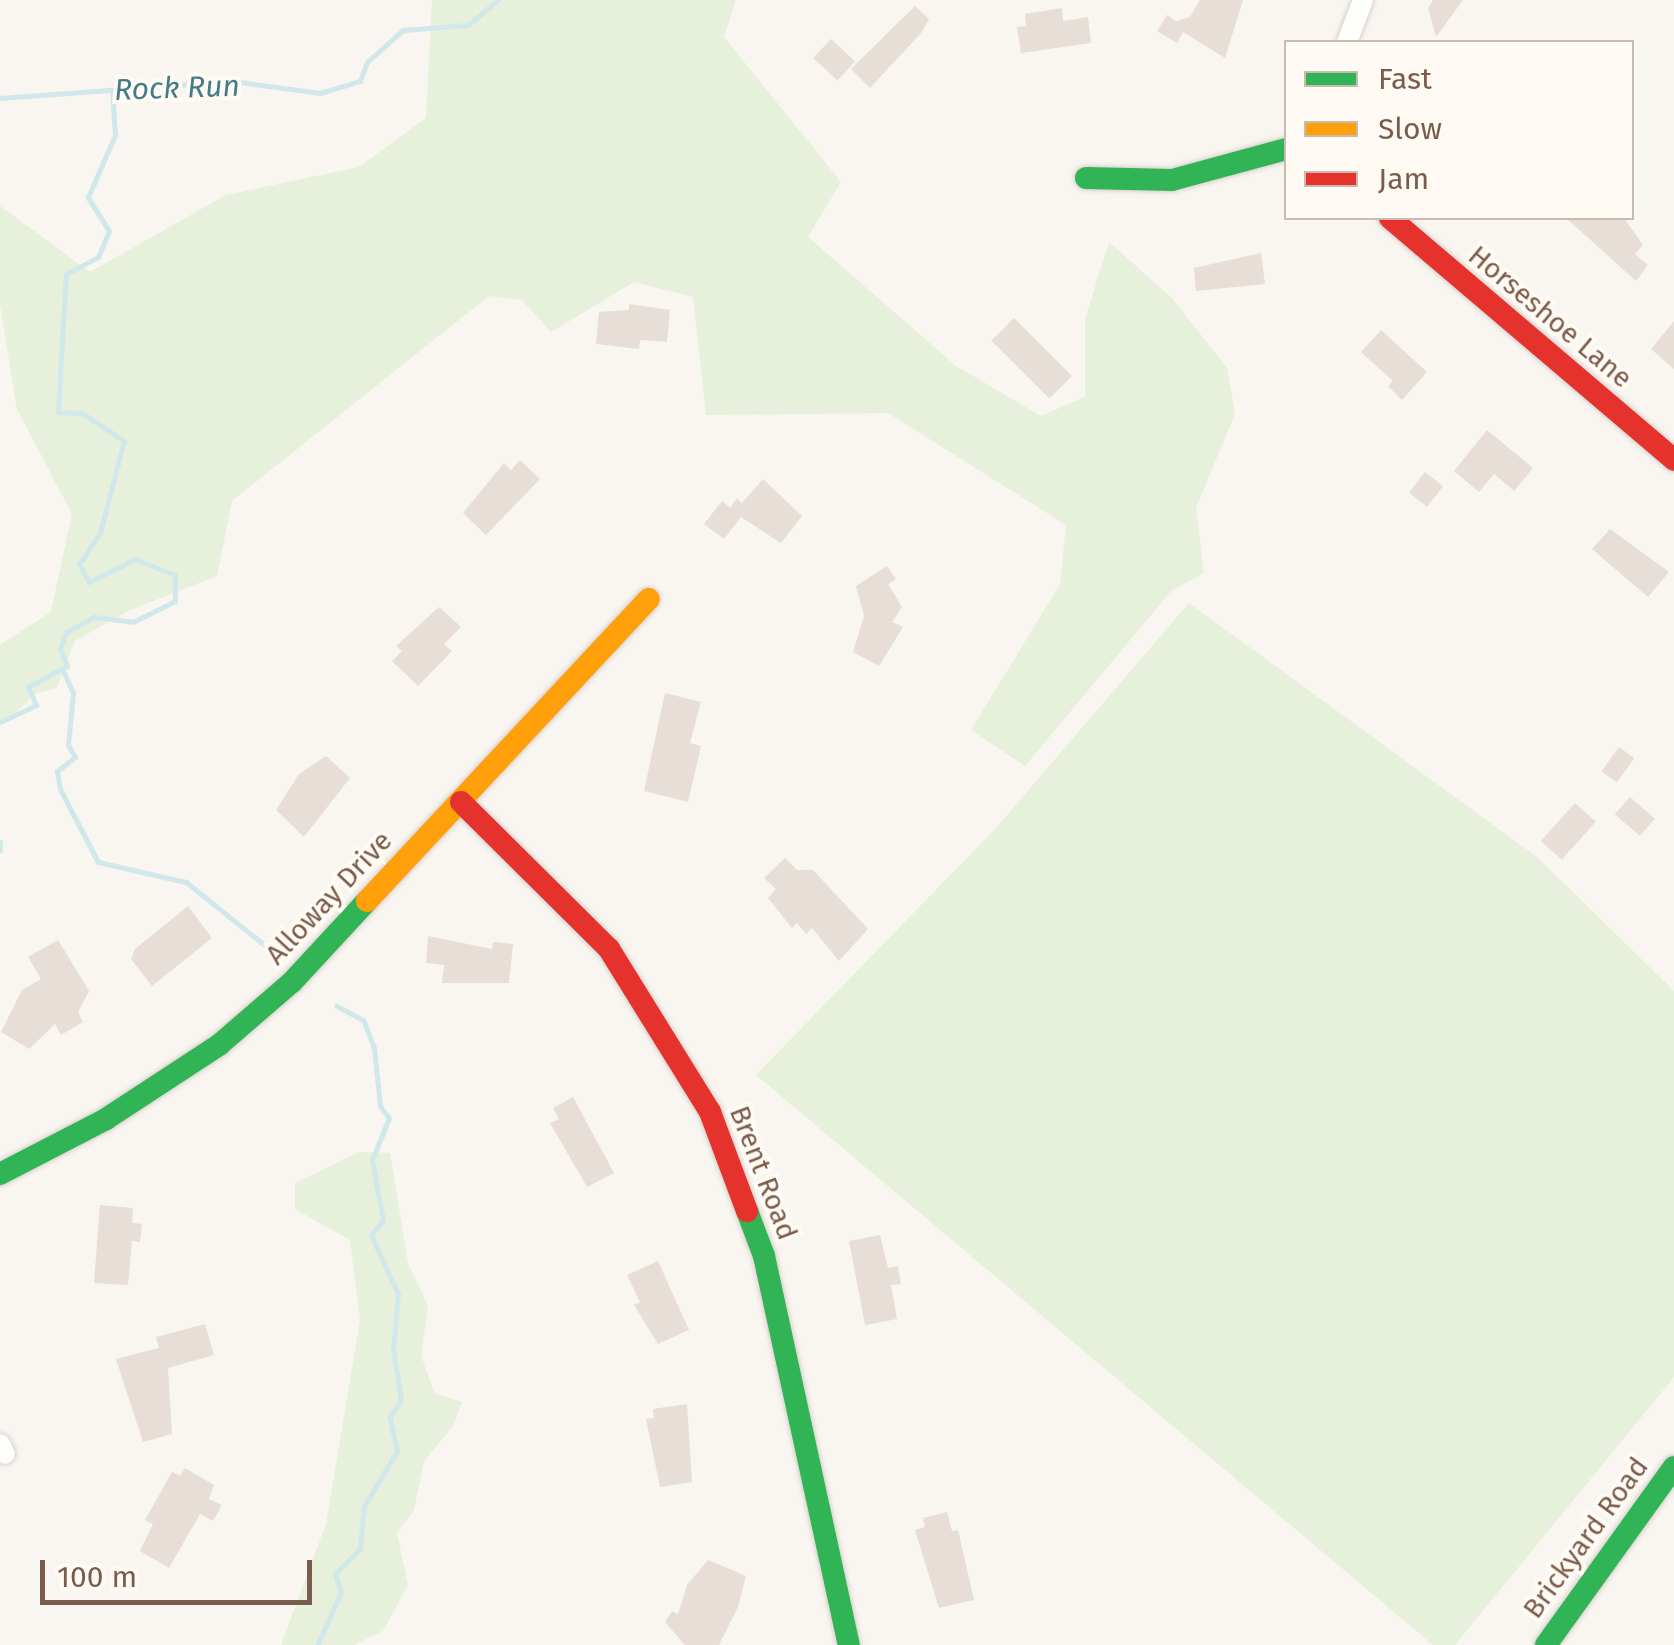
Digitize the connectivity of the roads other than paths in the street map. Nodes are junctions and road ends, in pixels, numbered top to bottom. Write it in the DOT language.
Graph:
graph roads {
  1 [pos="1363,0"];
  2 [pos="1348,40"];
  3 [pos="1284,150"];
  4 [pos="1086,178"];
  5 [pos="1392,220"];
  6 [pos="1674,460"];
  7 [pos="649,599"];
  8 [pos="461,802"];
  9 [pos="0,1174"];
  10 [pos="1674,1467"];
  11 [pos="848,1645"];
  12 [pos="1546,1645"];
  1 -- 2 [label="street"];
  3 -- 4 [label="street"];
  5 -- 6 [label="street, Horseshoe Lane"];
  7 -- 8 [label="street, Alloway Drive"];
  8 -- 9 [label="street, Alloway Drive"];
  8 -- 11 [label="street, Brent Road"];
  10 -- 12 [label="street, Brickyard Road"];
}
